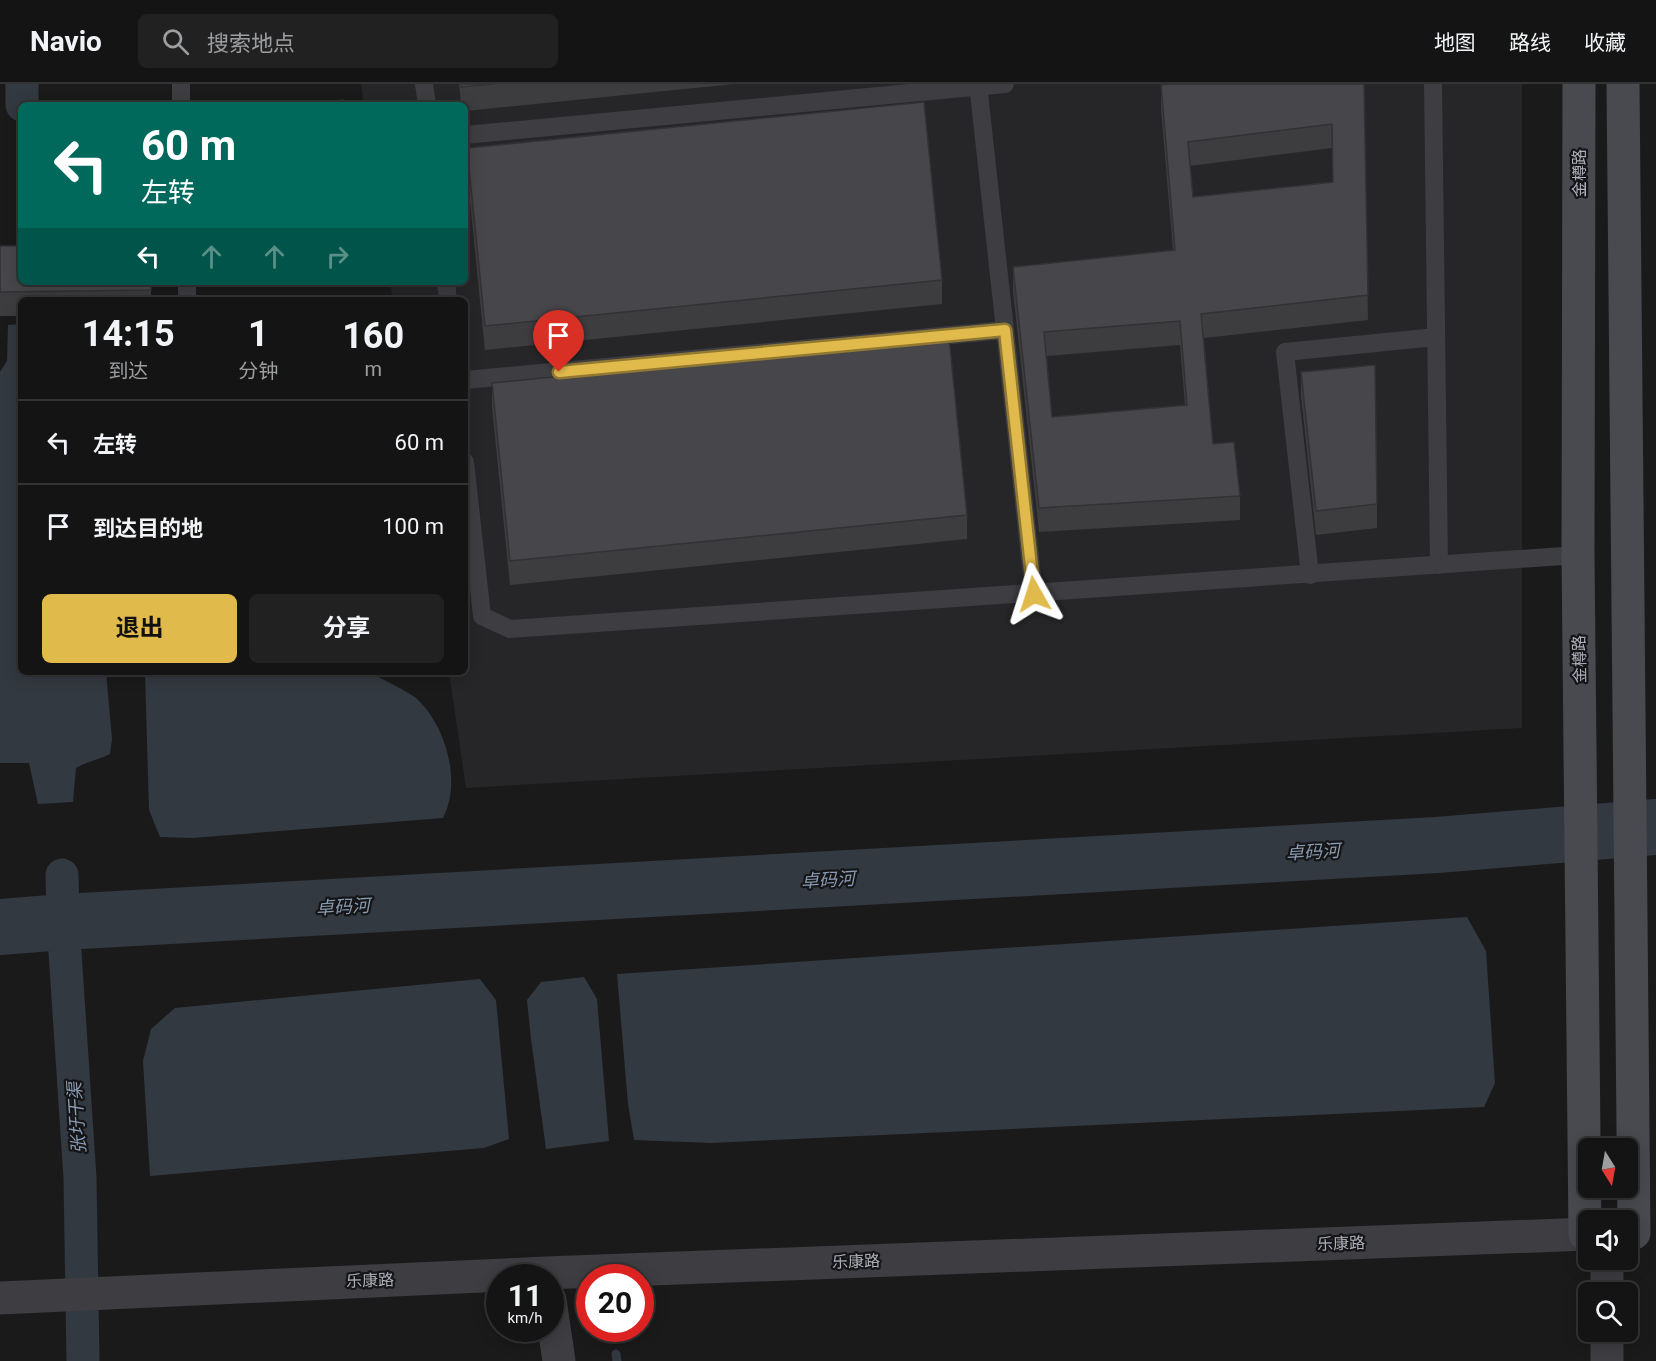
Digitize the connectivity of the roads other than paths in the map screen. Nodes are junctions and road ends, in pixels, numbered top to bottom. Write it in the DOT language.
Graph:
graph roads {
  1 [pos="181,84"];
  2 [pos="424,84"];
  3 [pos="1005,84"];
  4 [pos="1433,84"];
  5 [pos="1579,84"];
  6 [pos="1623,84"];
  7 [pos="978,85"];
  8 [pos="181,102"];
  9 [pos="427,102"];
  10 [pos="468,135"];
  11 [pos="1005,330"];
  12 [pos="1436,337"];
  13 [pos="468,380"];
  14 [pos="468,489"];
  15 [pos="1578,555"];
  16 [pos="1439,565"];
  17 [pos="1310,575"];
  18 [pos="1034,594"];
  19 [pos="1587,1210"];
  20 [pos="1639,1232"];
  21 [pos="1578,1234"];
  22 [pos="564,1283"];
  23 [pos="486,1285"];
  24 [pos="13,1297"];
  25 [pos="557,1342"];
  26 [pos="1607,1342"];
  27 [pos="560,1361"];
  28 [pos="1607,1361"];
  1 -- 8 [label="lane"];
  2 -- 9 [label="lane"];
  3 -- 7 [label="lane"];
  4 -- 12 [label="lane"];
  5 -- 15 [label="main road, 金樽路"];
  6 -- 20 [label="main road"];
  7 -- 10 [label="lane"];
  7 -- 11 [label="lane"];
  11 -- 13 [label="lane"];
  11 -- 18 [label="lane"];
  12 -- 16 [label="lane"];
  12 -- 17 [label="lane"];
  14 -- 18 [label="lane"];
  15 -- 16 [label="lane"];
  15 -- 19 [label="main road, 金樽路"];
  16 -- 17 [label="lane"];
  17 -- 18 [label="lane"];
  21 -- 22 [label="street, 乐康路"];
  23 -- 24 [label="street, 乐康路"];
  25 -- 27 [label="street"];
  26 -- 28 [label="street"];
}
